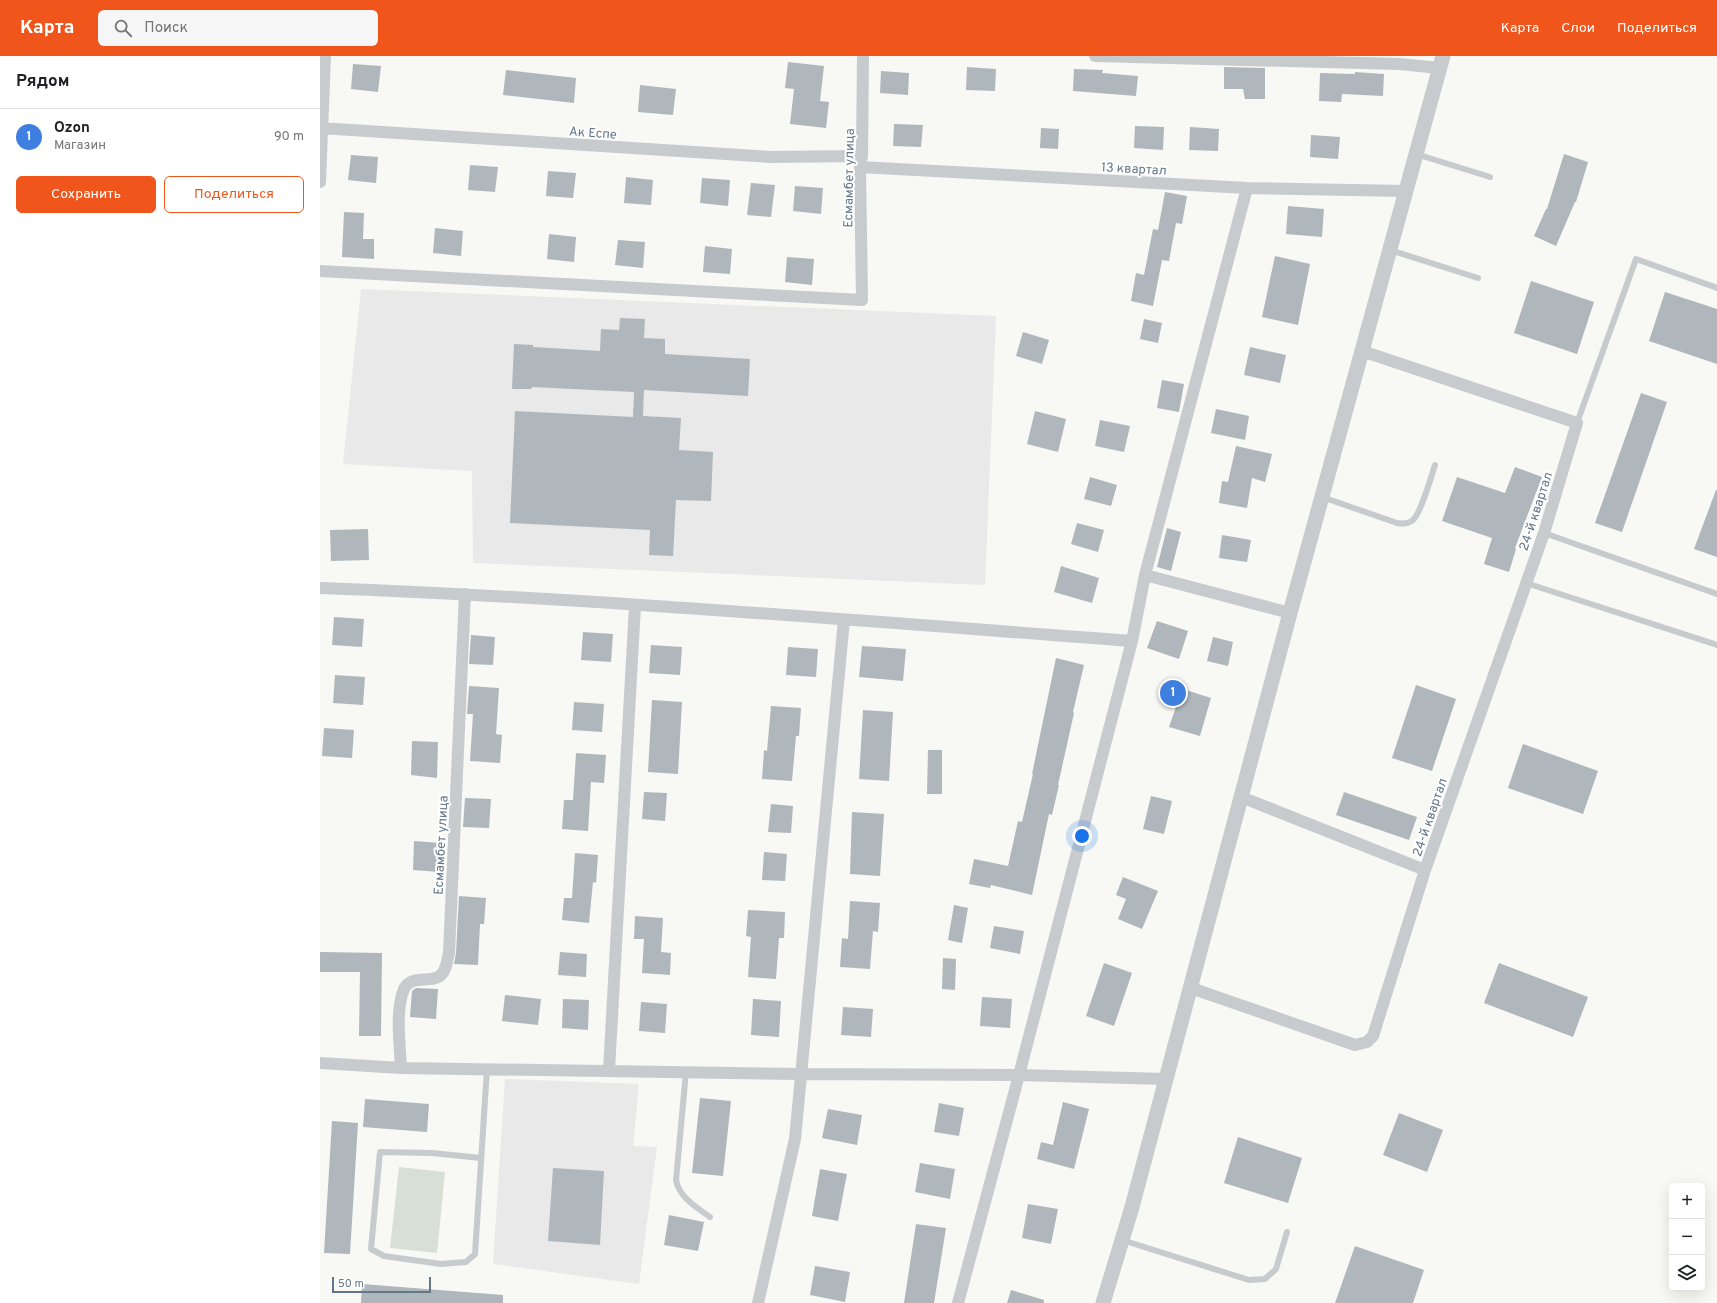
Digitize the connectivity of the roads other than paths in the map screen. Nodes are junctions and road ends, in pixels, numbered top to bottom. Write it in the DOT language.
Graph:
graph roads {
  1 [pos="325,56"];
  2 [pos="863,56"];
  3 [pos="1096,56"];
  4 [pos="1442,62"];
  5 [pos="321,128"];
  6 [pos="1416,154"];
  7 [pos="861,162"];
  8 [pos="1490,177"];
  9 [pos="320,182"];
  10 [pos="1247,188"];
  11 [pos="1406,191"];
  12 [pos="1390,250"];
  13 [pos="320,270"];
  14 [pos="1478,278"];
  15 [pos="1717,288"];
  16 [pos="1362,351"];
  17 [pos="1577,423"];
  18 [pos="1435,464"];
  19 [pos="1322,497"];
  20 [pos="1544,533"];
  21 [pos="1145,575"];
  22 [pos="1526,583"];
  23 [pos="320,588"];
  24 [pos="465,594"];
  25 [pos="1717,594"];
  26 [pos="635,606"];
  27 [pos="1290,613"];
  28 [pos="844,620"];
  29 [pos="1132,642"];
  30 [pos="1717,645"];
  31 [pos="1241,797"];
  32 [pos="1425,870"];
  33 [pos="1191,988"];
  34 [pos="320,1063"];
  35 [pos="401,1068"];
  36 [pos="487,1069"];
  37 [pos="608,1070"];
  38 [pos="686,1072"];
  39 [pos="800,1074"];
  40 [pos="1019,1075"];
  41 [pos="1166,1079"];
  42 [pos="481,1158"];
  43 [pos="710,1217"];
  44 [pos="1287,1232"];
  45 [pos="1122,1240"];
  46 [pos="758,1303"];
  47 [pos="958,1303"];
  48 [pos="1103,1303"];
  1 -- 5 [label="street"];
  2 -- 7 [label="street, Есмамбет улица"];
  3 -- 4 [label="street"];
  4 -- 6 [label="street"];
  5 -- 7 [label="street, Ак Еспе"];
  5 -- 9 [label="street"];
  6 -- 8 [label="lane"];
  6 -- 11 [label="street"];
  7 -- 10 [label="street, 13 квартал"];
  7 -- 13 [label="street, Есмамбет улица"];
  10 -- 11 [label="street, 13 квартал"];
  10 -- 21 [label="street"];
  11 -- 12 [label="street"];
  12 -- 14 [label="lane"];
  12 -- 16 [label="street"];
  15 -- 17 [label="lane"];
  16 -- 17 [label="street"];
  16 -- 19 [label="street"];
  17 -- 20 [label="street, 24-й квартал"];
  18 -- 19 [label="lane"];
  19 -- 27 [label="street"];
  20 -- 22 [label="street, 24-й квартал"];
  20 -- 25 [label="lane"];
  21 -- 27 [label="street"];
  21 -- 29 [label="street"];
  22 -- 30 [label="lane"];
  22 -- 32 [label="street, 24-й квартал"];
  23 -- 24 [label="street"];
  24 -- 26 [label="street"];
  24 -- 35 [label="street, Есмамбет улица"];
  26 -- 28 [label="street"];
  26 -- 37 [label="street"];
  27 -- 31 [label="street"];
  28 -- 29 [label="street"];
  28 -- 39 [label="street"];
  29 -- 40 [label="street"];
  31 -- 32 [label="street"];
  31 -- 33 [label="street"];
  32 -- 33 [label="street, 24-й квартал"];
  33 -- 41 [label="street"];
  34 -- 35 [label="street"];
  35 -- 36 [label="street"];
  36 -- 37 [label="street"];
  36 -- 42 [label="lane"];
  37 -- 38 [label="street"];
  38 -- 39 [label="street"];
  38 -- 43 [label="lane"];
  39 -- 40 [label="street"];
  39 -- 46 [label="street"];
  40 -- 41 [label="street"];
  40 -- 47 [label="street"];
  41 -- 45 [label="street"];
  42 -- 42 [label="lane"];
  44 -- 45 [label="lane"];
  45 -- 48 [label="street"];
}
